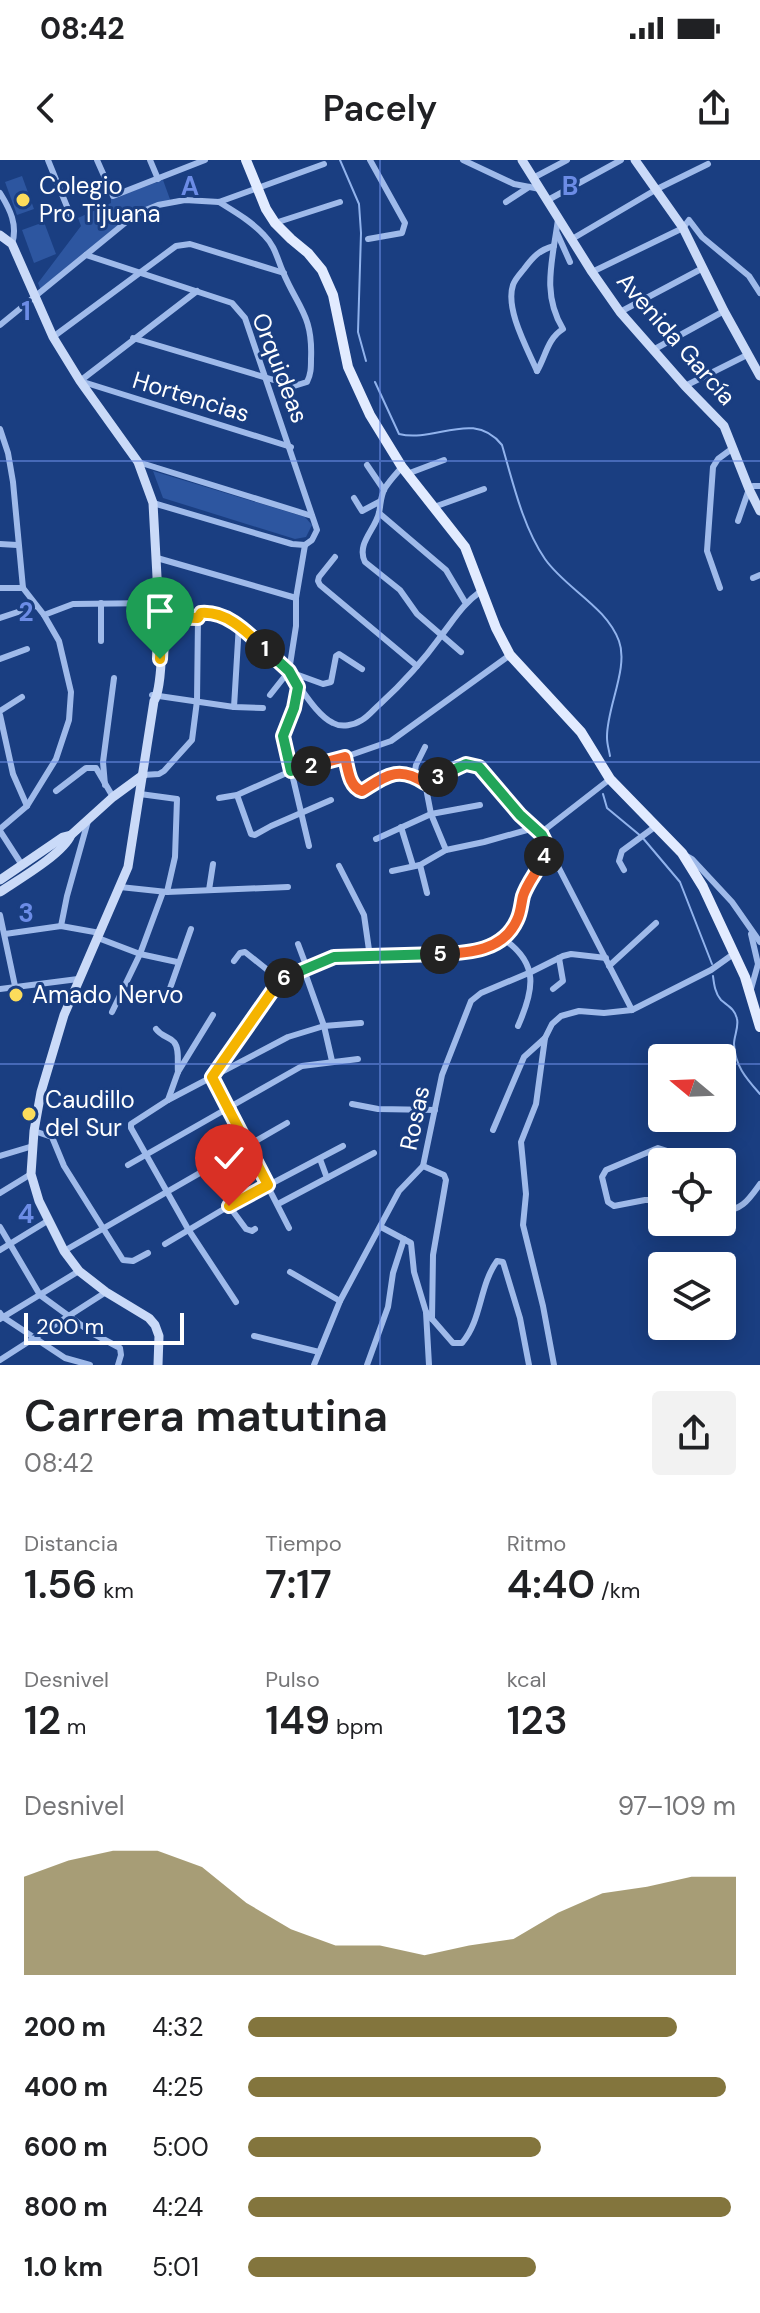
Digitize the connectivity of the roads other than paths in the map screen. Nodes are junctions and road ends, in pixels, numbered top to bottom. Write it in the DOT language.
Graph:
graph roads {
  1 [pos="48,160"];
  2 [pos="97,160"];
  3 [pos="150,160"];
  4 [pos="205,160"];
  5 [pos="246,160"];
  6 [pos="370,160"];
  7 [pos="463,160"];
  8 [pos="522,160"];
  9 [pos="567,160"];
  10 [pos="621,160"];
  11 [pos="635,160"];
  12 [pos="195,162"];
  13 [pos="324,164"];
  14 [pos="708,164"];
  15 [pos="158,179"];
  16 [pos="531,182"];
  17 [pos="256,188"];
  18 [pos="657,189"];
  19 [pos="0,193"];
  20 [pos="548,200"];
  21 [pos="219,202"];
  22 [pos="340,202"];
  23 [pos="506,202"];
  24 [pos="70,214"];
  25 [pos="559,219"];
  26 [pos="275,223"];
  27 [pos="685,224"];
  28 [pos="557,231"];
  29 [pos="0,235"];
  30 [pos="368,239"];
  31 [pos="572,239"];
  32 [pos="12,244"];
  33 [pos="554,246"];
  34 [pos="86,255"];
  35 [pos="570,262"];
  36 [pos="703,268"];
  37 [pos="139,272"];
  38 [pos="592,272"];
  39 [pos="284,273"];
  40 [pos="197,291"];
  41 [pos="760,293"];
  42 [pos="36,297"];
  43 [pos="724,311"];
  44 [pos="620,312"];
  45 [pos="0,325"];
  46 [pos="53,337"];
  47 [pos="133,338"];
  48 [pos="653,350"];
  49 [pos="747,355"];
  50 [pos="760,376"];
  51 [pos="267,379"];
  52 [pos="80,381"];
  53 [pos="685,386"];
  54 [pos="0,429"];
  55 [pos="291,447"];
  56 [pos="733,448"];
  57 [pos="444,460"];
  58 [pos="138,462"];
  59 [pos="367,465"];
  60 [pos="404,470"];
  61 [pos="760,486"];
  62 [pos="484,489"];
  63 [pos="749,489"];
  64 [pos="384,490"];
  65 [pos="354,498"];
  66 [pos="379,502"];
  67 [pos="153,503"];
  68 [pos="434,507"];
  69 [pos="760,511"];
  70 [pos="379,513"];
  71 [pos="312,516"];
  72 [pos="738,521"];
  73 [pos="0,544"];
  74 [pos="17,545"];
  75 [pos="305,545"];
  76 [pos="335,557"];
  77 [pos="157,558"];
  78 [pos="0,588"];
  79 [pos="23,588"];
  80 [pos="720,588"];
  81 [pos="481,591"];
  82 [pos="296,598"];
  83 [pos="158,601"];
  84 [pos="465,602"];
  85 [pos="101,603"];
  86 [pos="36,606"];
  87 [pos="44,615"];
  88 [pos="158,617"];
  89 [pos="0,618"];
  90 [pos="198,618"];
  91 [pos="239,624"];
  92 [pos="442,635"];
  93 [pos="101,641"];
  94 [pos="27,649"];
  95 [pos="461,652"];
  96 [pos="510,655"];
  97 [pos="0,659"];
  98 [pos="417,666"];
  99 [pos="362,669"];
  100 [pos="289,671"];
  101 [pos="114,678"];
  102 [pos="298,687"];
  103 [pos="270,695"];
  104 [pos="22,697"];
  105 [pos="154,697"];
  106 [pos="197,701"];
  107 [pos="234,707"];
  108 [pos="263,708"];
  109 [pos="0,713"];
  110 [pos="425,747"];
  111 [pos="345,757"];
  112 [pos="291,771"];
  113 [pos="143,775"];
  114 [pos="414,776"];
  115 [pos="610,779"];
  116 [pos="425,783"];
  117 [pos="105,785"];
  118 [pos="56,791"];
  119 [pos="140,794"];
  120 [pos="237,795"];
  121 [pos="113,797"];
  122 [pos="219,798"];
  123 [pos="331,800"];
  124 [pos="480,805"];
  125 [pos="27,806"];
  126 [pos="301,814"];
  127 [pos="431,814"];
  128 [pos="88,820"];
  129 [pos="656,826"];
  130 [pos="401,827"];
  131 [pos="534,828"];
  132 [pos="0,830"];
  133 [pos="542,835"];
  134 [pos="376,839"];
  135 [pos="309,846"];
  136 [pos="548,847"];
  137 [pos="446,850"];
  138 [pos="682,853"];
  139 [pos="213,864"];
  140 [pos="339,866"];
  141 [pos="416,866"];
  142 [pos="624,870"];
  143 [pos="24,871"];
  144 [pos="392,871"];
  145 [pos="0,880"];
  146 [pos="120,887"];
  147 [pos="288,887"];
  148 [pos="209,890"];
  149 [pos="0,892"];
  150 [pos="165,892"];
  151 [pos="427,893"];
  152 [pos="0,915"];
  153 [pos="656,923"];
  154 [pos="61,926"];
  155 [pos="749,927"];
  156 [pos="191,929"];
  157 [pos="5,934"];
  158 [pos="99,935"];
  159 [pos="502,938"];
  160 [pos="760,942"];
  161 [pos="298,944"];
  162 [pos="140,954"];
  163 [pos="732,955"];
  164 [pos="370,957"];
  165 [pos="559,958"];
  166 [pos="234,961"];
  167 [pos="177,962"];
  168 [pos="607,962"];
  169 [pos="306,969"];
  170 [pos="531,972"];
  171 [pos="78,979"];
  172 [pos="280,980"];
  173 [pos="15,986"];
  174 [pos="0,989"];
  175 [pos="553,989"];
  176 [pos="750,992"];
  177 [pos="168,994"];
  178 [pos="632,1010"];
  179 [pos="112,1012"];
  180 [pos="213,1015"];
  181 [pos="361,1023"];
  182 [pos="324,1026"];
  183 [pos="518,1026"];
  184 [pos="760,1027"];
  185 [pos="156,1029"];
  186 [pos="545,1038"];
  187 [pos="358,1059"];
  188 [pos="332,1061"];
  189 [pos="178,1072"];
  190 [pos="212,1077"];
  191 [pos="168,1100"];
  192 [pos="352,1104"];
  193 [pos="228,1108"];
  194 [pos="435,1110"];
  195 [pos="287,1123"];
  196 [pos="493,1130"];
  197 [pos="34,1131"];
  198 [pos="33,1146"];
  199 [pos="248,1146"];
  200 [pos="343,1146"];
  201 [pos="648,1152"];
  202 [pos="374,1153"];
  203 [pos="146,1154"];
  204 [pos="0,1156"];
  205 [pos="320,1159"];
  206 [pos="128,1165"];
  207 [pos="423,1166"];
  208 [pos="31,1174"];
  209 [pos="327,1178"];
  210 [pos="760,1184"];
  211 [pos="268,1185"];
  212 [pos="168,1192"];
  213 [pos="0,1193"];
  214 [pos="648,1200"];
  215 [pos="278,1204"];
  216 [pos="229,1206"];
  217 [pos="736,1209"];
  218 [pos="49,1220"];
  219 [pos="0,1227"];
  220 [pos="381,1227"];
  221 [pos="103,1228"];
  222 [pos="289,1228"];
  223 [pos="188,1229"];
  224 [pos="255,1229"];
  225 [pos="404,1239"];
  226 [pos="9,1244"];
  227 [pos="165,1244"];
  228 [pos="0,1250"];
  229 [pos="64,1251"];
  230 [pos="148,1253"];
  231 [pos="79,1271"];
  232 [pos="290,1272"];
  233 [pos="106,1292"];
  234 [pos="40,1295"];
  235 [pos="340,1301"];
  236 [pos="236,1302"];
  237 [pos="426,1312"];
  238 [pos="1,1316"];
  239 [pos="70,1317"];
  240 [pos="432,1319"];
  241 [pos="254,1336"];
  242 [pos="35,1338"];
  243 [pos="319,1352"];
  244 [pos="0,1360"];
  245 [pos="90,1365"];
  246 [pos="118,1365"];
  247 [pos="158,1365"];
  248 [pos="314,1365"];
  249 [pos="367,1365"];
  250 [pos="429,1365"];
  251 [pos="529,1365"];
  252 [pos="554,1365"];
  1 -- 24 [label="street"];
  2 -- 15 [label="street"];
  3 -- 15 [label="street"];
  4 -- 12 [label="street"];
  5 -- 17 [label="main road"];
  6 -- 30 [label="street"];
  7 -- 16 [label="street"];
  8 -- 16 [label="street, Avenida García"];
  9 -- 16 [label="street"];
  10 -- 20 [label="street"];
  11 -- 18 [label="street"];
  12 -- 15 [label="street"];
  13 -- 17 [label="street"];
  14 -- 18 [label="street"];
  16 -- 20 [label="street, Avenida García"];
  16 -- 23 [label="street"];
  17 -- 21 [label="street"];
  17 -- 26 [label="main road"];
  18 -- 27 [label="street"];
  18 -- 31 [label="street"];
  19 -- 32 [label="street"];
  20 -- 25 [label="street, Avenida García"];
  21 -- 34 [label="street"];
  21 -- 39 [label="street, Orquideas"];
  22 -- 26 [label="street"];
  25 -- 28 [label="street"];
  25 -- 31 [label="street, Avenida García"];
  26 -- 60 [label="main road"];
  27 -- 36 [label="street"];
  27 -- 38 [label="street"];
  27 -- 41 [label="street"];
  28 -- 33 [label="street"];
  28 -- 35 [label="street"];
  29 -- 32 [label="street"];
  31 -- 38 [label="street, Avenida García"];
  32 -- 42 [label="street"];
  33 -- 33 [label="street"];
  34 -- 37 [label="street, Orquideas"];
  34 -- 42 [label="street"];
  36 -- 43 [label="street"];
  36 -- 44 [label="street"];
  37 -- 39 [label="street"];
  37 -- 40 [label="street, Orquideas"];
  37 -- 46 [label="street"];
  38 -- 44 [label="street, Avenida García"];
  39 -- 51 [label="street, Orquideas"];
  40 -- 47 [label="street"];
  40 -- 51 [label="street, Orquideas"];
  42 -- 45 [label="street"];
  42 -- 46 [label="street"];
  43 -- 48 [label="street"];
  43 -- 49 [label="street"];
  44 -- 48 [label="street, Avenida García"];
  46 -- 52 [label="street"];
  47 -- 51 [label="street"];
  47 -- 52 [label="street"];
  48 -- 53 [label="street, Avenida García"];
  49 -- 50 [label="street"];
  49 -- 53 [label="street"];
  51 -- 55 [label="street, Orquideas"];
  52 -- 55 [label="street, Hortencias"];
  52 -- 58 [label="street"];
  53 -- 56 [label="street, Avenida García"];
  54 -- 74 [label="street"];
  55 -- 71 [label="street, Orquideas"];
  56 -- 63 [label="street, Avenida García"];
  56 -- 80 [label="street"];
  57 -- 60 [label="street"];
  58 -- 67 [label="street"];
  58 -- 71 [label="street"];
  59 -- 64 [label="street"];
  60 -- 64 [label="street"];
  60 -- 68 [label="main road"];
  61 -- 63 [label="street"];
  62 -- 68 [label="street"];
  63 -- 69 [label="street, Avenida García"];
  63 -- 72 [label="street"];
  64 -- 66 [label="street"];
  65 -- 66 [label="street"];
  66 -- 70 [label="street"];
  67 -- 75 [label="street"];
  67 -- 77 [label="street"];
  68 -- 81 [label="main road"];
  70 -- 84 [label="street"];
  70 -- 92 [label="street"];
  71 -- 75 [label="street"];
  73 -- 74 [label="street"];
  74 -- 79 [label="street"];
  75 -- 82 [label="street"];
  76 -- 98 [label="street"];
  77 -- 82 [label="street"];
  77 -- 83 [label="street"];
  78 -- 79 [label="street"];
  79 -- 86 [label="street"];
  81 -- 84 [label="street"];
  81 -- 96 [label="main road"];
  82 -- 100 [label="street"];
  83 -- 85 [label="street"];
  83 -- 88 [label="street"];
  84 -- 92 [label="street"];
  85 -- 87 [label="street"];
  85 -- 93 [label="street"];
  86 -- 87 [label="street"];
  86 -- 89 [label="street"];
  87 -- 125 [label="street"];
  88 -- 90 [label="street"];
  88 -- 105 [label="street"];
  90 -- 91 [label="street"];
  90 -- 106 [label="street"];
  91 -- 100 [label="street"];
  91 -- 107 [label="street"];
  92 -- 95 [label="street"];
  92 -- 98 [label="street"];
  94 -- 97 [label="street"];
  96 -- 111 [label="street"];
  96 -- 115 [label="main road"];
  98 -- 102 [label="street"];
  99 -- 100 [label="street"];
  100 -- 102 [label="street"];
  100 -- 103 [label="street"];
  101 -- 117 [label="street"];
  102 -- 112 [label="street"];
  104 -- 109 [label="street"];
  105 -- 106 [label="street"];
  105 -- 113 [label="street"];
  106 -- 107 [label="street"];
  106 -- 113 [label="street"];
  107 -- 108 [label="street"];
  109 -- 125 [label="street"];
  110 -- 114 [label="street"];
  111 -- 112 [label="street"];
  111 -- 114 [label="street"];
  112 -- 120 [label="street"];
  112 -- 126 [label="street"];
  113 -- 119 [label="street"];
  113 -- 121 [label="street"];
  114 -- 116 [label="street"];
  115 -- 129 [label="main road"];
  115 -- 133 [label="street"];
  116 -- 127 [label="street"];
  116 -- 131 [label="street"];
  117 -- 118 [label="street"];
  117 -- 121 [label="street"];
  119 -- 146 [label="street"];
  119 -- 150 [label="street"];
  120 -- 122 [label="street"];
  120 -- 126 [label="street"];
  121 -- 128 [label="street"];
  123 -- 126 [label="street"];
  124 -- 127 [label="street"];
  125 -- 132 [label="street"];
  126 -- 135 [label="street"];
  127 -- 130 [label="street"];
  127 -- 137 [label="street"];
  128 -- 143 [label="street"];
  128 -- 154 [label="street"];
  129 -- 138 [label="main road"];
  129 -- 142 [label="street"];
  130 -- 134 [label="street"];
  130 -- 141 [label="street"];
  131 -- 133 [label="street"];
  131 -- 137 [label="street"];
  132 -- 143 [label="street"];
  133 -- 136 [label="street"];
  136 -- 159 [label="street"];
  136 -- 168 [label="street"];
  137 -- 141 [label="street"];
  138 -- 155 [label="street"];
  138 -- 163 [label="main road"];
  139 -- 148 [label="street"];
  140 -- 164 [label="street"];
  141 -- 144 [label="street"];
  141 -- 151 [label="street"];
  143 -- 145 [label="street"];
  143 -- 149 [label="street"];
  146 -- 150 [label="street"];
  146 -- 158 [label="street"];
  147 -- 148 [label="street"];
  148 -- 150 [label="street"];
  150 -- 162 [label="street"];
  152 -- 157 [label="street"];
  153 -- 168 [label="street"];
  154 -- 157 [label="street"];
  154 -- 158 [label="street"];
  155 -- 160 [label="street"];
  155 -- 176 [label="street"];
  156 -- 167 [label="street"];
  157 -- 173 [label="street"];
  158 -- 162 [label="street"];
  158 -- 171 [label="street"];
  159 -- 164 [label="street"];
  159 -- 170 [label="street"];
  161 -- 169 [label="street"];
  162 -- 167 [label="street"];
  162 -- 179 [label="street"];
  163 -- 176 [label="main road"];
  163 -- 178 [label="street"];
  164 -- 169 [label="street"];
  165 -- 168 [label="street, Rosas"];
  165 -- 170 [label="street, Rosas"];
  165 -- 175 [label="street"];
  166 -- 172 [label="street"];
  167 -- 177 [label="street"];
  168 -- 178 [label="street"];
  169 -- 172 [label="street"];
  169 -- 182 [label="street"];
  170 -- 183 [label="street"];
  170 -- 194 [label="street, Rosas"];
  171 -- 173 [label="street"];
  171 -- 197 [label="street"];
  172 -- 190 [label="street"];
  173 -- 174 [label="street"];
  176 -- 184 [label="main road"];
  178 -- 186 [label="street"];
  180 -- 189 [label="street"];
  181 -- 182 [label="street"];
  182 -- 188 [label="street"];
  182 -- 190 [label="street"];
  185 -- 189 [label="street"];
  186 -- 196 [label="street"];
  186 -- 252 [label="street"];
  187 -- 188 [label="street"];
  188 -- 193 [label="street"];
  189 -- 191 [label="street"];
  190 -- 191 [label="street"];
  190 -- 193 [label="street"];
  191 -- 203 [label="street"];
  192 -- 194 [label="street"];
  193 -- 199 [label="street"];
  193 -- 203 [label="street"];
  194 -- 207 [label="street, Rosas"];
  195 -- 199 [label="street"];
  197 -- 198 [label="street"];
  197 -- 221 [label="street"];
  198 -- 204 [label="street"];
  198 -- 208 [label="street"];
  199 -- 211 [label="street"];
  199 -- 212 [label="street"];
  200 -- 205 [label="street"];
  201 -- 214 [label="street"];
  202 -- 209 [label="street"];
  203 -- 206 [label="street"];
  203 -- 212 [label="street"];
  205 -- 209 [label="street"];
  205 -- 211 [label="street"];
  207 -- 220 [label="street, Rosas"];
  207 -- 240 [label="street"];
  208 -- 213 [label="street"];
  208 -- 218 [label="street"];
  209 -- 215 [label="street"];
  210 -- 217 [label="street"];
  211 -- 215 [label="street"];
  211 -- 216 [label="street"];
  212 -- 221 [label="street"];
  212 -- 223 [label="street"];
  215 -- 222 [label="street"];
  216 -- 223 [label="street"];
  216 -- 224 [label="street"];
  218 -- 226 [label="street"];
  218 -- 229 [label="street"];
  219 -- 226 [label="street"];
  220 -- 225 [label="street"];
  220 -- 235 [label="street, Rosas"];
  221 -- 229 [label="street"];
  221 -- 230 [label="street"];
  223 -- 227 [label="street"];
  223 -- 236 [label="street"];
  225 -- 237 [label="street"];
  225 -- 249 [label="street"];
  226 -- 228 [label="street"];
  226 -- 234 [label="street"];
  229 -- 231 [label="street"];
  231 -- 233 [label="street"];
  231 -- 234 [label="street"];
  232 -- 235 [label="street"];
  233 -- 239 [label="street"];
  233 -- 247 [label="street"];
  234 -- 238 [label="street"];
  234 -- 239 [label="street"];
  235 -- 243 [label="street, Rosas"];
  237 -- 240 [label="street"];
  237 -- 250 [label="street"];
  238 -- 242 [label="street"];
  239 -- 242 [label="street"];
  239 -- 246 [label="street"];
  240 -- 251 [label="street"];
  241 -- 243 [label="street"];
  242 -- 244 [label="street"];
  242 -- 245 [label="street"];
  243 -- 248 [label="street, Rosas"];
}
